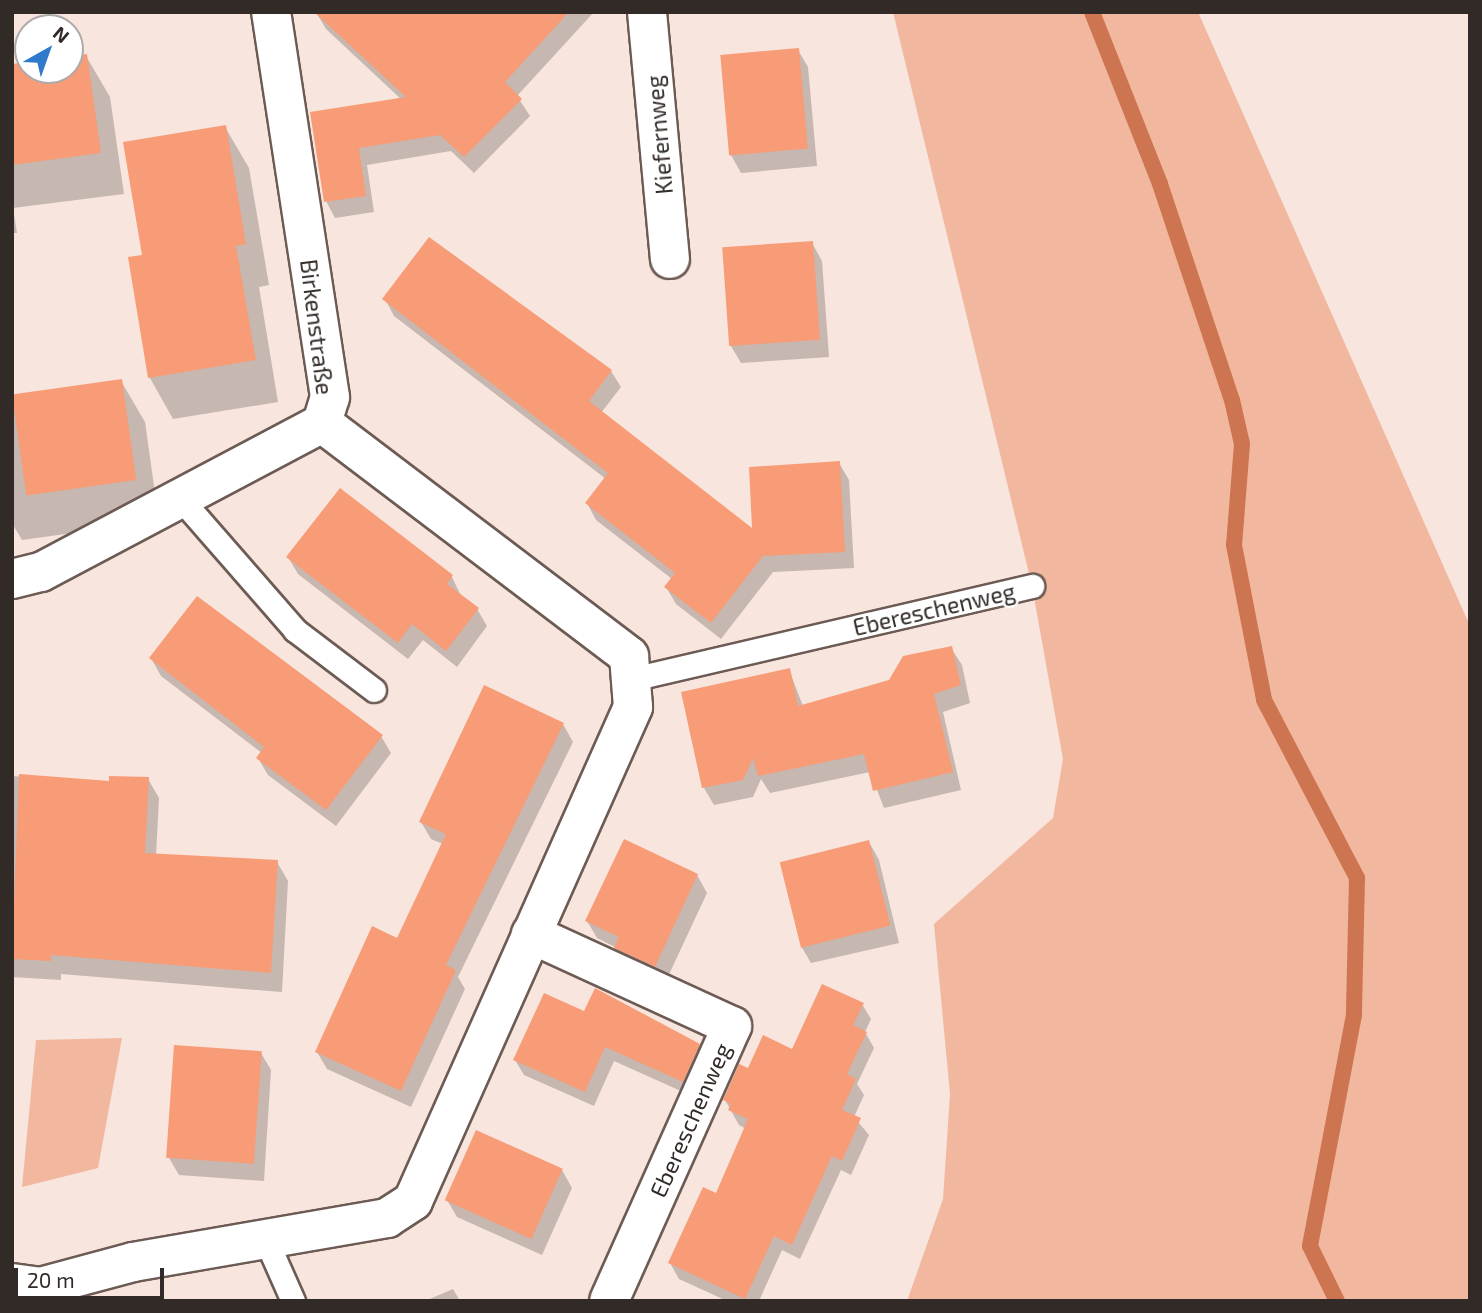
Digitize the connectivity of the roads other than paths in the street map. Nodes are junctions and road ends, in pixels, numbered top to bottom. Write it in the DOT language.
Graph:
graph roads {
  1 [pos="271,12"];
  2 [pos="647,12"];
  3 [pos="670,258"];
  4 [pos="322,423"];
  5 [pos="180,498"];
  6 [pos="12,579"];
  7 [pos="1032,586"];
  8 [pos="632,679"];
  9 [pos="374,690"];
  10 [pos="531,934"];
  11 [pos="266,1240"];
  12 [pos="12,1283"];
  13 [pos="293,1301"];
  14 [pos="609,1301"];
  1 -- 4 [label="street, Birkenstraße"];
  2 -- 3 [label="street, Kiefernweg"];
  4 -- 5 [label="street, Birkenstraße"];
  4 -- 8 [label="street"];
  5 -- 6 [label="street, Birkenstraße"];
  5 -- 9 [label="lane"];
  7 -- 8 [label="lane, Ebereschenweg"];
  8 -- 10 [label="street"];
  10 -- 11 [label="street"];
  10 -- 14 [label="street, Ebereschenweg"];
  11 -- 12 [label="street"];
  11 -- 13 [label="lane"];
}
